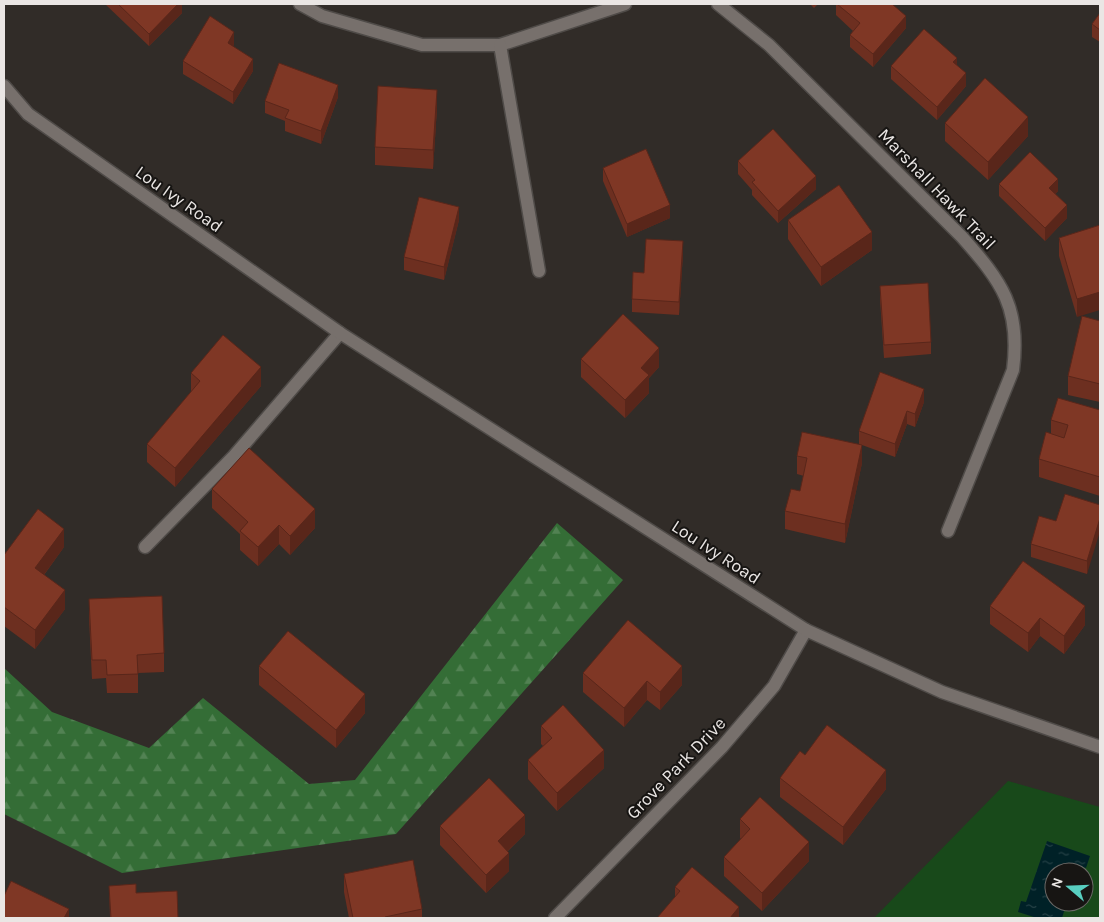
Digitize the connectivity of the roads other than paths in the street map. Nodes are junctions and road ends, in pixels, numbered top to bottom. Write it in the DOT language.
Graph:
graph roads {
  1 [pos="300,4"];
  2 [pos="625,4"];
  3 [pos="718,4"];
  4 [pos="500,45"];
  5 [pos="4,86"];
  6 [pos="539,271"];
  7 [pos="340,333"];
  8 [pos="948,531"];
  9 [pos="145,547"];
  10 [pos="806,630"];
  11 [pos="1100,747"];
  12 [pos="555,918"];
  1 -- 4 [label="street"];
  2 -- 4 [label="street"];
  3 -- 8 [label="street, Marshall Hawk Trail"];
  4 -- 6 [label="street"];
  5 -- 7 [label="street, Lou Ivy Road"];
  7 -- 9 [label="street"];
  7 -- 10 [label="street, Lou Ivy Road"];
  10 -- 11 [label="street, Lou Ivy Road"];
  10 -- 12 [label="street, Grove Park Drive"];
}
